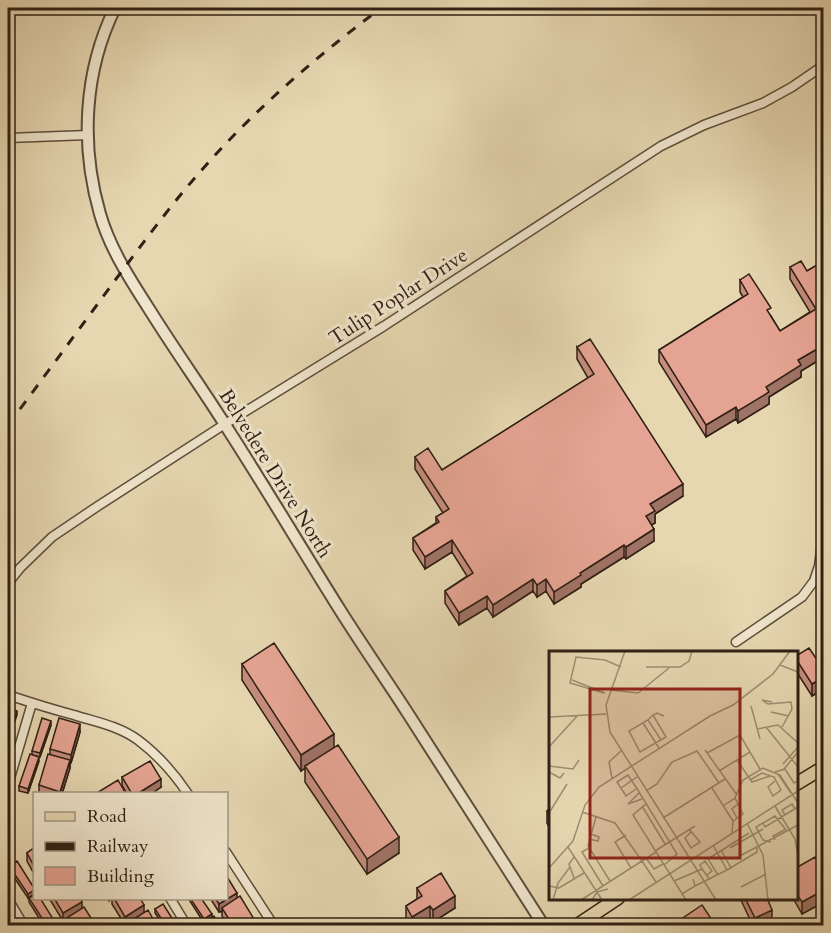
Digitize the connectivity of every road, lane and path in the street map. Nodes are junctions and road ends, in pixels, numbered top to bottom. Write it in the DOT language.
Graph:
graph roads {
  1 [pos="115,8"];
  2 [pos="824,64"];
  3 [pos="88,135"];
  4 [pos="8,138"];
  5 [pos="225,424"];
  6 [pos="824,530"];
  7 [pos="8,584"];
  8 [pos="736,642"];
  9 [pos="8,695"];
  10 [pos="32,703"];
  11 [pos="824,767"];
  12 [pos="798,783"];
  13 [pos="8,785"];
  14 [pos="187,792"];
  15 [pos="228,855"];
  16 [pos="8,899"];
  17 [pos="171,900"];
  18 [pos="615,900"];
  19 [pos="24,926"];
  20 [pos="187,926"];
  21 [pos="274,926"];
  22 [pos="544,926"];
  23 [pos="576,926"];
  1 -- 3 [label="street, Belvedere Drive North"];
  2 -- 5 [label="street, Tulip Poplar Drive"];
  3 -- 4 [label="street"];
  3 -- 5 [label="street, Belvedere Drive North"];
  5 -- 7 [label="street, Tulip Poplar Drive"];
  5 -- 22 [label="street, Belvedere Drive North"];
  6 -- 8 [label="street"];
  9 -- 10 [label="street"];
  10 -- 13 [label="street"];
  10 -- 14 [label="street"];
  11 -- 12 [label="main road"];
  15 -- 21 [label="street"];
  16 -- 19 [label="street"];
  17 -- 20 [label="street"];
  18 -- 23 [label="main road"];
}
